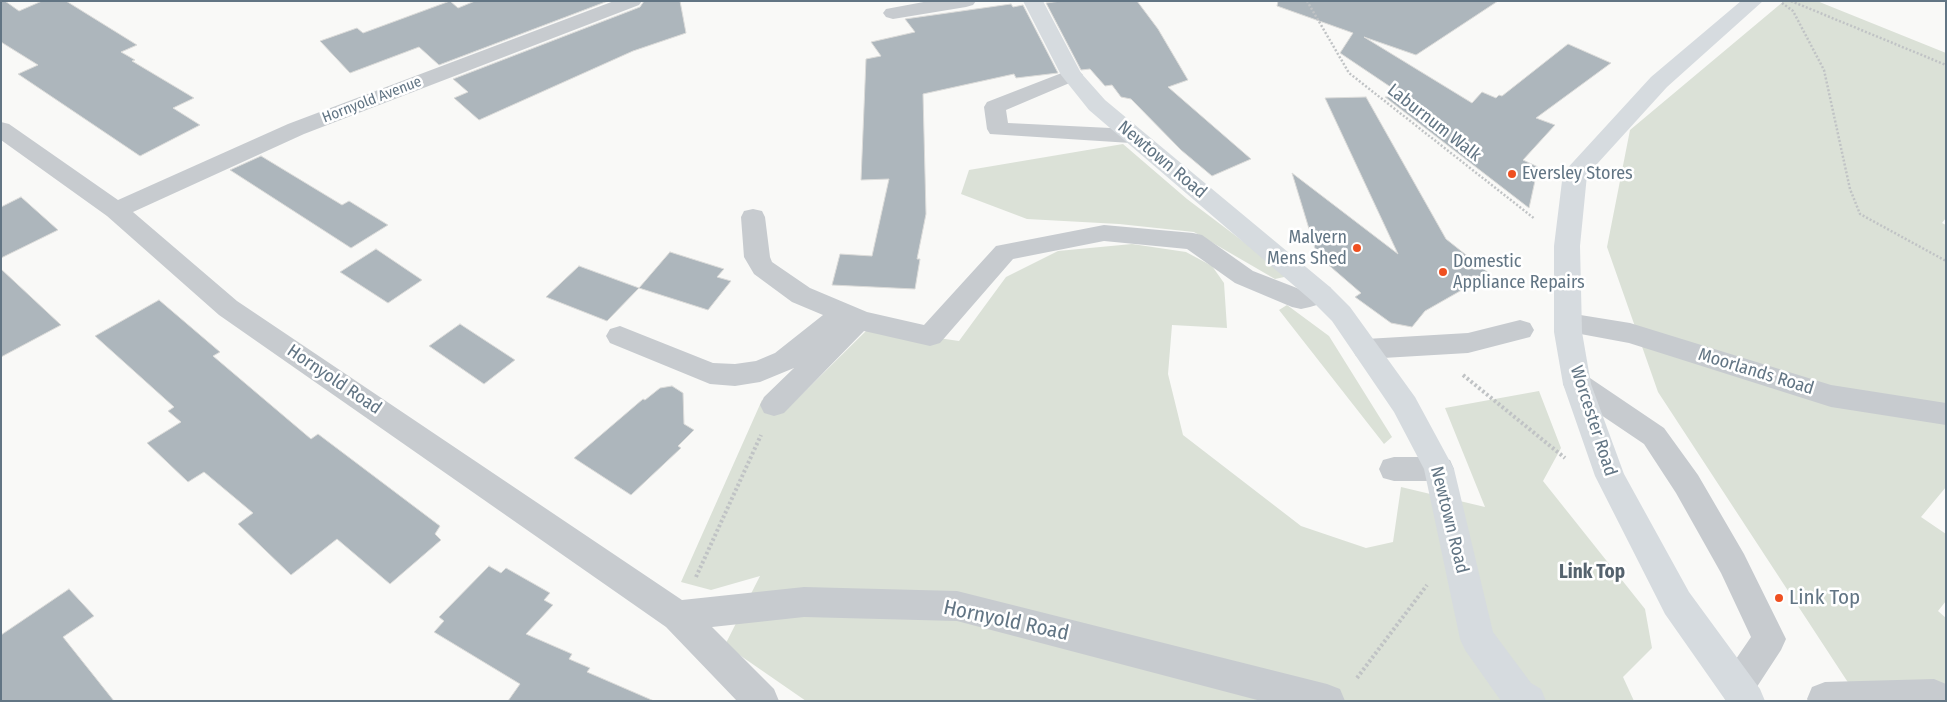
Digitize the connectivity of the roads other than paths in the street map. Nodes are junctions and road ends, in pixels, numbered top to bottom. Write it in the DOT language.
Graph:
graph roads {
  1 [pos="632,1"];
  2 [pos="966,1"];
  3 [pos="1033,1"];
  4 [pos="1753,1"];
  5 [pos="892,13"];
  6 [pos="1072,74"];
  7 [pos="1,129"];
  8 [pos="1131,136"];
  9 [pos="116,210"];
  10 [pos="753,218"];
  11 [pos="1321,294"];
  12 [pos="851,317"];
  13 [pos="1568,323"];
  14 [pos="1520,330"];
  15 [pos="620,336"];
  16 [pos="1366,349"];
  17 [pos="1576,384"];
  18 [pos="774,405"];
  19 [pos="1946,414"];
  20 [pos="1394,469"];
  21 [pos="1440,469"];
  22 [pos="678,616"];
  23 [pos="1340,693"];
  24 [pos="1742,694"];
  25 [pos="1825,698"];
  26 [pos="1518,699"];
  27 [pos="761,701"];
  28 [pos="1943,701"];
  1 -- 9 [label="street, Hornyold Avenue"];
  2 -- 5 [label="street"];
  3 -- 6 [label="main road, Newtown Road"];
  4 -- 13 [label="main road, Worcester Road"];
  6 -- 8 [label="main road, Newtown Road"];
  6 -- 8 [label="street"];
  7 -- 9 [label="street, Hornyold Road"];
  8 -- 11 [label="main road, Newtown Road"];
  9 -- 22 [label="street, Hornyold Road"];
  10 -- 12 [label="street"];
  11 -- 12 [label="street"];
  11 -- 16 [label="main road, Newtown Road"];
  12 -- 15 [label="street"];
  12 -- 18 [label="street"];
  13 -- 17 [label="main road, Worcester Road"];
  13 -- 19 [label="street, Moorlands Road"];
  14 -- 16 [label="street"];
  16 -- 21 [label="main road, Newtown Road"];
  17 -- 24 [label="main road, Worcester Road"];
  17 -- 24 [label="street"];
  20 -- 21 [label="street"];
  21 -- 26 [label="main road, Newtown Road"];
  22 -- 23 [label="street, Hornyold Road"];
  22 -- 27 [label="street, Hornyold Road"];
  25 -- 28 [label="street"];
}
